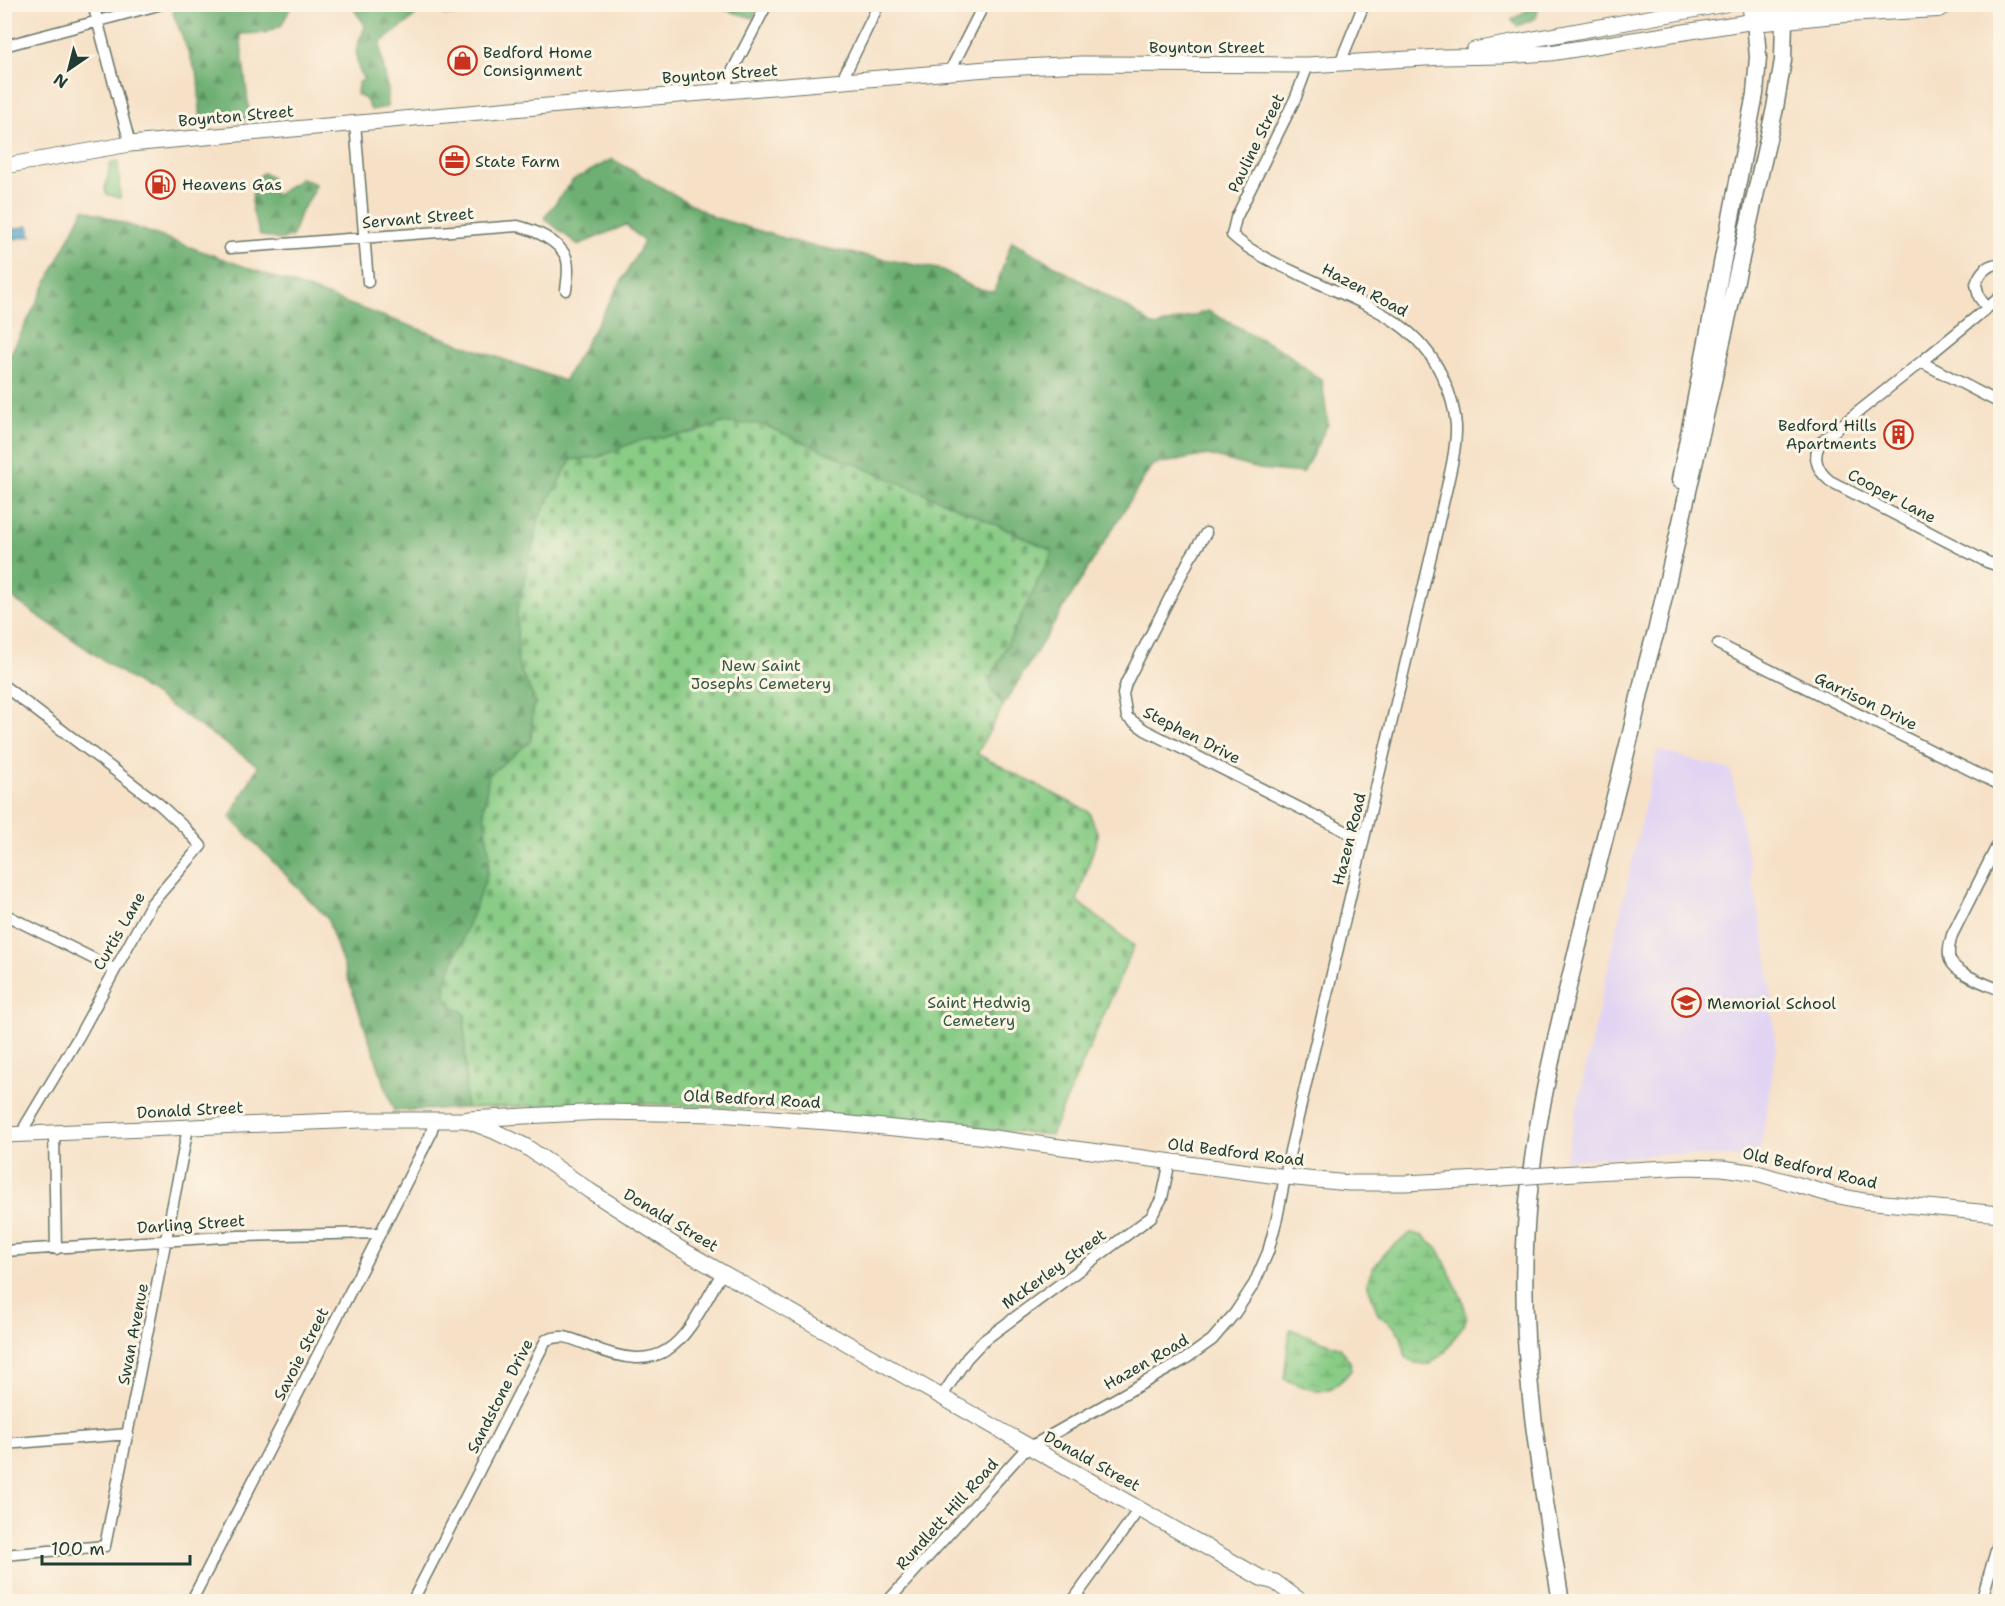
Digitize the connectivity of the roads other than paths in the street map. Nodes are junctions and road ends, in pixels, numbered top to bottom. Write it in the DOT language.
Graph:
graph roads {
  1 [pos="93,4"];
  2 [pos="162,4"];
  3 [pos="767,4"];
  4 [pos="879,4"];
  5 [pos="984,4"];
  6 [pos="1364,4"];
  7 [pos="1725,4"];
  8 [pos="1944,4"];
  9 [pos="1783,11"];
  10 [pos="1754,13"];
  11 [pos="98,23"];
  12 [pos="4,46"];
  13 [pos="1442,57"];
  14 [pos="1340,63"];
  15 [pos="1308,65"];
  16 [pos="950,73"];
  17 [pos="841,82"];
  18 [pos="722,91"];
  19 [pos="355,123"];
  20 [pos="130,144"];
  21 [pos="4,166"];
  22 [pos="1232,235"];
  23 [pos="365,238"];
  24 [pos="230,248"];
  25 [pos="2001,264"];
  26 [pos="368,282"];
  27 [pos="567,290"];
  28 [pos="2001,297"];
  29 [pos="1987,308"];
  30 [pos="1921,362"];
  31 [pos="2001,403"];
  32 [pos="1206,533"];
  33 [pos="2001,564"];
  34 [pos="1718,644"];
  35 [pos="1646,661"];
  36 [pos="4,686"];
  37 [pos="2001,785"];
  38 [pos="1363,840"];
  39 [pos="2001,840"];
  40 [pos="4,914"];
  41 [pos="114,969"];
  42 [pos="2001,990"];
  43 [pos="520,1115"];
  44 [pos="435,1119"];
  45 [pos="465,1120"];
  46 [pos="188,1128"];
  47 [pos="54,1134"];
  48 [pos="4,1135"];
  49 [pos="23,1135"];
  50 [pos="525,1146"];
  51 [pos="1170,1161"];
  52 [pos="1286,1177"];
  53 [pos="2001,1214"];
  54 [pos="379,1233"];
  55 [pos="167,1240"];
  56 [pos="56,1249"];
  57 [pos="4,1251"];
  58 [pos="722,1273"];
  59 [pos="942,1396"];
  60 [pos="128,1434"];
  61 [pos="4,1444"];
  62 [pos="1030,1447"];
  63 [pos="1139,1509"];
  64 [pos="2001,1537"];
  65 [pos="4,1554"];
  66 [pos="1261,1578"];
  67 [pos="191,1602"];
  68 [pos="412,1602"];
  69 [pos="887,1602"];
  70 [pos="1072,1602"];
  71 [pos="1282,1602"];
  72 [pos="1302,1602"];
  73 [pos="1561,1602"];
  74 [pos="1981,1602"];
  1 -- 11 [label="street"];
  2 -- 11 [label="street"];
  3 -- 18 [label="street"];
  4 -- 17 [label="street"];
  5 -- 16 [label="street"];
  6 -- 14 [label="street"];
  7 -- 13 [label="street, Boynton Street"];
  8 -- 9 [label="highway"];
  9 -- 10 [label="highway"];
  9 -- 35 [label="main road"];
  10 -- 13 [label="street, Boynton Street"];
  10 -- 35 [label="main road"];
  11 -- 12 [label="street"];
  11 -- 20 [label="street"];
  13 -- 14 [label="street, Boynton Street"];
  14 -- 15 [label="street, Boynton Street"];
  15 -- 16 [label="street, Boynton Street"];
  15 -- 22 [label="street, Pauline Street"];
  16 -- 17 [label="street, Boynton Street"];
  17 -- 18 [label="street, Boynton Street"];
  18 -- 19 [label="street, Boynton Street"];
  19 -- 20 [label="street, Boynton Street"];
  19 -- 23 [label="street"];
  20 -- 21 [label="street, Boynton Street"];
  22 -- 38 [label="street, Hazen Road"];
  23 -- 24 [label="street, Servant Street"];
  23 -- 26 [label="street"];
  23 -- 27 [label="street, Servant Street"];
  25 -- 29 [label="street"];
  28 -- 29 [label="street, Cooper Lane"];
  29 -- 30 [label="street, Cooper Lane"];
  30 -- 31 [label="street"];
  30 -- 33 [label="street, Cooper Lane"];
  32 -- 38 [label="street, Stephen Drive"];
  34 -- 37 [label="street, Garrison Drive"];
  35 -- 73 [label="main road"];
  36 -- 41 [label="street, Curtis Lane"];
  38 -- 52 [label="street, Hazen Road"];
  39 -- 42 [label="street"];
  40 -- 41 [label="street"];
  41 -- 49 [label="street, Curtis Lane"];
  43 -- 45 [label="street, Old Bedford Road"];
  43 -- 50 [label="street"];
  43 -- 51 [label="street, Old Bedford Road"];
  44 -- 45 [label="street, Donald Street"];
  44 -- 46 [label="street, Donald Street"];
  44 -- 54 [label="street, Savoie Street"];
  45 -- 50 [label="street, Donald Street"];
  46 -- 47 [label="street, Donald Street"];
  46 -- 55 [label="street, Swan Avenue"];
  47 -- 49 [label="street, Donald Street"];
  47 -- 56 [label="street"];
  48 -- 49 [label="street, Donald Street"];
  50 -- 58 [label="street, Donald Street"];
  51 -- 52 [label="street, Old Bedford Road"];
  51 -- 59 [label="street, McKerley Street"];
  52 -- 53 [label="street, Old Bedford Road, bridge"];
  52 -- 62 [label="street, Hazen Road"];
  54 -- 55 [label="street, Darling Street"];
  54 -- 67 [label="street, Savoie Street"];
  55 -- 56 [label="street, Darling Street"];
  55 -- 60 [label="street, Swan Avenue"];
  56 -- 57 [label="street, Darling Street"];
  58 -- 59 [label="street, Donald Street"];
  58 -- 68 [label="street, Sandstone Drive"];
  59 -- 62 [label="street, Donald Street"];
  60 -- 61 [label="street"];
  60 -- 65 [label="street, Swan Avenue"];
  62 -- 63 [label="street, Donald Street"];
  62 -- 69 [label="street, Rundlett Hill Road"];
  63 -- 66 [label="street, Donald Street"];
  63 -- 70 [label="street"];
  64 -- 74 [label="street"];
  66 -- 71 [label="street, Donald Street"];
  66 -- 72 [label="street, Donald Street"];
}
